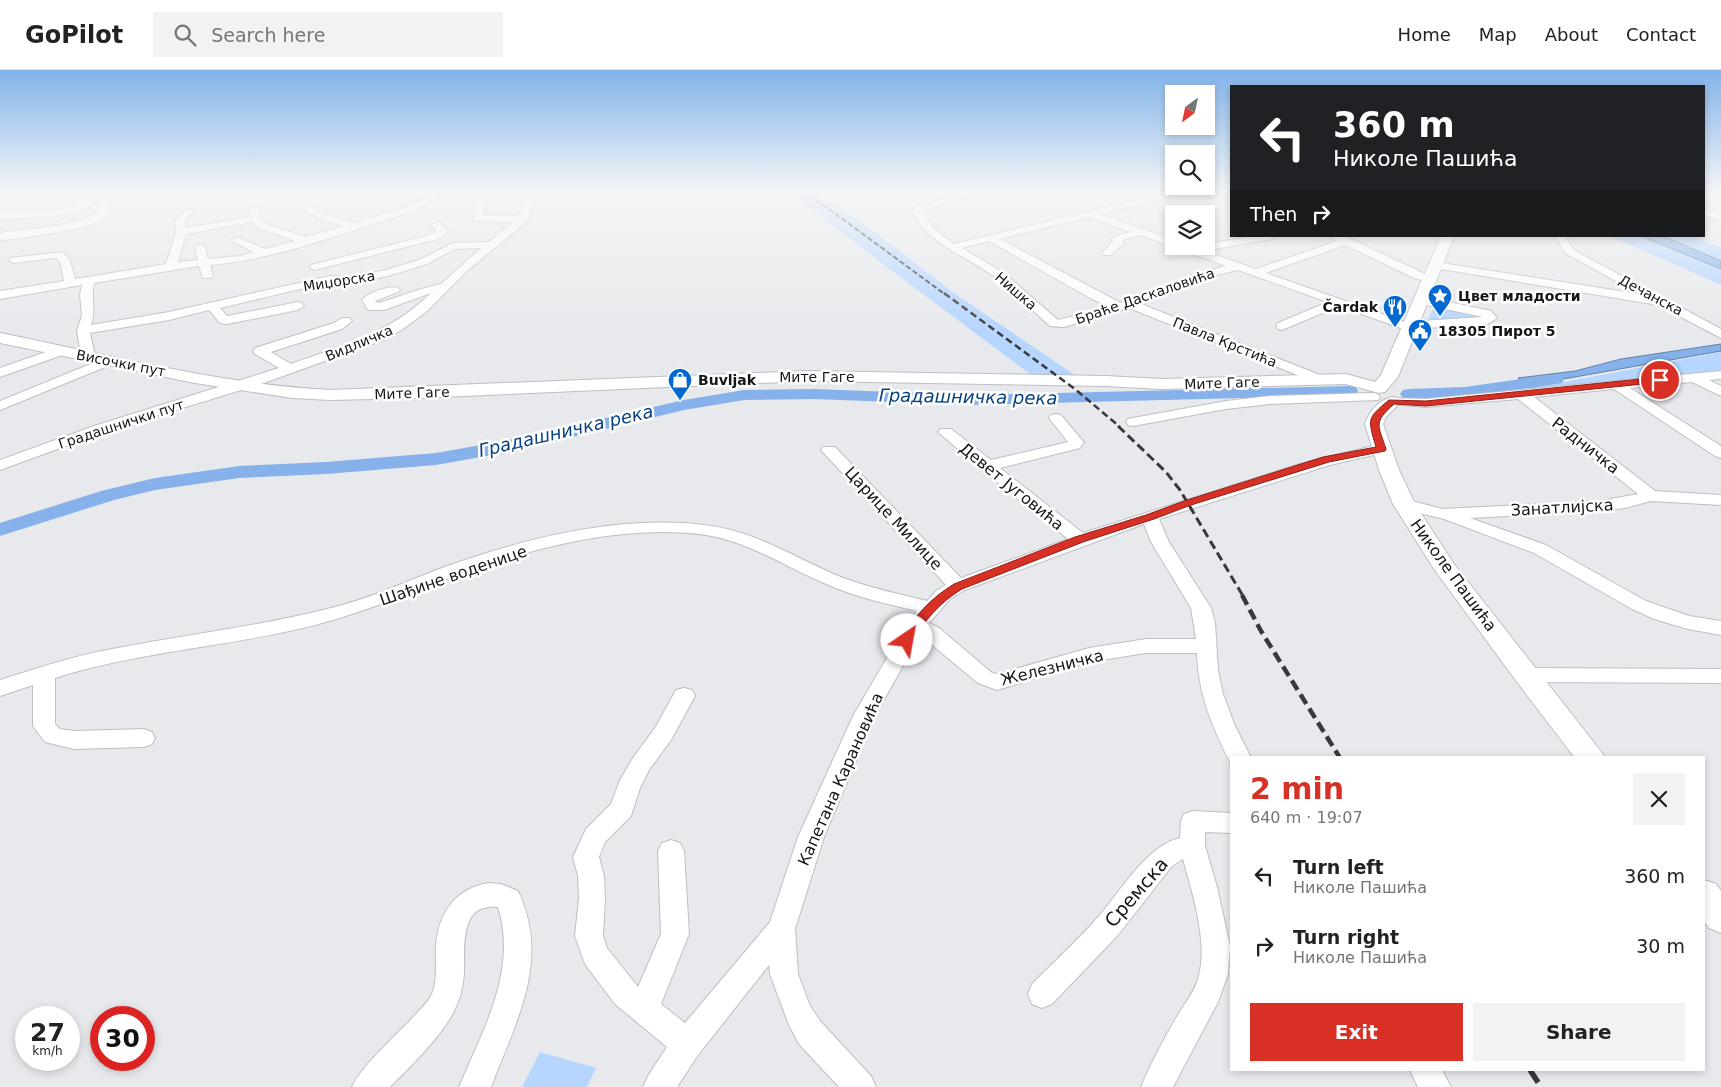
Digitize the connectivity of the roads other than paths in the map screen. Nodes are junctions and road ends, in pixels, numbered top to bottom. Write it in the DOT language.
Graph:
graph roads {
  1 [pos="179,237"];
  2 [pos="295,237"];
  3 [pos="318,237"];
  4 [pos="432,237"];
  5 [pos="501,237"];
  6 [pos="939,237"];
  7 [pos="1125,237"];
  8 [pos="1261,237"];
  9 [pos="1338,237"];
  10 [pos="1447,237"];
  11 [pos="990,238"];
  12 [pos="1557,238"];
  13 [pos="237,240"];
  14 [pos="306,241"];
  15 [pos="1346,242"];
  16 [pos="1215,244"];
  17 [pos="492,245"];
  18 [pos="288,246"];
  19 [pos="200,247"];
  20 [pos="953,247"];
  21 [pos="266,253"];
  22 [pos="1107,253"];
  23 [pos="1204,255"];
  24 [pos="14,260"];
  25 [pos="308,262"];
  26 [pos="205,263"];
  27 [pos="171,267"];
  28 [pos="1237,267"];
  29 [pos="1433,272"];
  30 [pos="1255,273"];
  31 [pos="207,276"];
  32 [pos="330,279"];
  33 [pos="90,281"];
  34 [pos="70,284"];
  35 [pos="444,288"];
  36 [pos="1,290"];
  37 [pos="394,290"];
  38 [pos="1421,300"];
  39 [pos="1664,302"];
  40 [pos="1337,303"];
  41 [pos="298,306"];
  42 [pos="1125,306"];
  43 [pos="213,307"];
  44 [pos="346,321"];
  45 [pos="1054,324"];
  46 [pos="1282,326"];
  47 [pos="1410,326"];
  48 [pos="83,330"];
  49 [pos="1721,334"];
  50 [pos="267,335"];
  51 [pos="2,340"];
  52 [pos="284,343"];
  53 [pos="60,351"];
  54 [pos="88,356"];
  55 [pos="110,360"];
  56 [pos="291,369"];
  57 [pos="0,373"];
  58 [pos="1721,375"];
  59 [pos="1693,377"];
  60 [pos="1326,380"];
  61 [pos="1615,384"];
  62 [pos="242,386"];
  63 [pos="1721,392"];
  64 [pos="1382,393"];
  65 [pos="1521,394"];
  66 [pos="0,406"];
  67 [pos="1056,418"];
  68 [pos="1134,422"];
  69 [pos="946,432"];
  70 [pos="1382,449"];
  71 [pos="829,450"];
  72 [pos="1721,453"];
  73 [pos="0,465"];
  74 [pos="987,466"];
  75 [pos="1651,496"];
  76 [pos="1721,500"];
  77 [pos="1404,504"];
  78 [pos="1442,514"];
  79 [pos="1150,517"];
  80 [pos="1079,540"];
  81 [pos="958,586"];
  82 [pos="930,608"];
  83 [pos="916,624"];
  84 [pos="1721,628"];
  85 [pos="1207,646"];
  86 [pos="44,674"];
  87 [pos="1526,675"];
  88 [pos="1721,676"];
  89 [pos="0,688"];
  90 [pos="684,696"];
  91 [pos="144,738"];
  92 [pos="1239,756"];
  93 [pos="1590,756"];
  94 [pos="1230,823"];
  95 [pos="1192,846"];
  96 [pos="671,851"];
  97 [pos="1705,896"];
  98 [pos="1721,917"];
  99 [pos="781,929"];
  100 [pos="1042,994"];
  101 [pos="644,1011"];
  102 [pos="687,1044"];
  103 [pos="1426,1071"];
  104 [pos="368,1087"];
  105 [pos="475,1087"];
  106 [pos="659,1087"];
  107 [pos="860,1087"];
  108 [pos="1157,1087"];
  109 [pos="1435,1087"];
  1 -- 27 [label="street"];
  2 -- 14 [label="street"];
  3 -- 14 [label="street"];
  4 -- 25 [label="street"];
  5 -- 17 [label="street, Видличка"];
  6 -- 20 [label="street, Нишка"];
  7 -- 22 [label="street"];
  8 -- 16 [label="street"];
  9 -- 15 [label="street"];
  10 -- 29 [label="main road, Николе Пашића"];
  11 -- 20 [label="street"];
  11 -- 42 [label="street"];
  12 -- 39 [label="street, Дечанска"];
  13 -- 21 [label="street"];
  14 -- 18 [label="street"];
  15 -- 29 [label="street"];
  15 -- 30 [label="street"];
  17 -- 32 [label="street, Миџорска"];
  17 -- 35 [label="street, Видличка"];
  18 -- 21 [label="street"];
  18 -- 25 [label="street"];
  19 -- 26 [label="street"];
  20 -- 45 [label="street, Нишка"];
  21 -- 26 [label="street"];
  23 -- 28 [label="street"];
  24 -- 34 [label="street"];
  25 -- 32 [label="street"];
  26 -- 27 [label="street"];
  26 -- 31 [label="street"];
  27 -- 33 [label="street"];
  28 -- 30 [label="street"];
  28 -- 42 [label="street, Браће Даскаловића"];
  29 -- 38 [label="main road, Николе Пашића"];
  29 -- 39 [label="street"];
  30 -- 40 [label="street"];
  32 -- 43 [label="street, Миџорска"];
  33 -- 34 [label="street"];
  33 -- 48 [label="street"];
  34 -- 36 [label="street"];
  35 -- 37 [label="street, Видличка"];
  35 -- 56 [label="street, Видличка"];
  38 -- 47 [label="main road, Николе Пашића"];
  38 -- 47 [label="street"];
  39 -- 49 [label="street, Дечанска"];
  40 -- 46 [label="street"];
  40 -- 47 [label="street"];
  41 -- 43 [label="street, Миџорска"];
  42 -- 45 [label="street, Браће Даскаловића"];
  42 -- 60 [label="street, Павла Крстића"];
  43 -- 48 [label="street, Миџорска"];
  44 -- 52 [label="street, Видличка"];
  47 -- 64 [label="main road, Николе Пашића"];
  48 -- 54 [label="street"];
  50 -- 52 [label="street"];
  51 -- 53 [label="main road, Височки пут"];
  52 -- 56 [label="street, Видличка"];
  53 -- 54 [label="main road, Височки пут"];
  53 -- 57 [label="street"];
  54 -- 55 [label="main road, Височки пут"];
  55 -- 62 [label="main road, Височки пут"];
  55 -- 66 [label="street"];
  56 -- 62 [label="street, Видличка"];
  58 -- 59 [label="street"];
  59 -- 61 [label="street"];
  59 -- 63 [label="street"];
  60 -- 62 [label="main road, Мите Гаге"];
  60 -- 64 [label="main road, Мите Гаге"];
  61 -- 65 [label="street"];
  61 -- 72 [label="street"];
  62 -- 73 [label="street, Градашнички пут"];
  64 -- 65 [label="street"];
  64 -- 68 [label="street"];
  64 -- 70 [label="main road, Николе Пашића"];
  65 -- 75 [label="street, Радничка"];
  67 -- 74 [label="street"];
  69 -- 74 [label="street, Девет Југовића"];
  70 -- 77 [label="main road, Николе Пашића"];
  70 -- 79 [label="street, Капетана Карановића"];
  71 -- 81 [label="street, Царице Милице"];
  74 -- 80 [label="street, Девет Југовића"];
  75 -- 76 [label="street, Занатлијска"];
  75 -- 78 [label="street, Занатлијска"];
  77 -- 78 [label="street, Занатлијска"];
  77 -- 87 [label="main road, Николе Пашића"];
  78 -- 84 [label="street"];
  79 -- 80 [label="street, Капетана Карановића"];
  79 -- 85 [label="street"];
  80 -- 81 [label="street, Капетана Карановића"];
  81 -- 82 [label="street, Капетана Карановића"];
  82 -- 83 [label="street, Капетана Карановића"];
  82 -- 86 [label="street, Шађине воденице"];
  83 -- 85 [label="street, Железничка"];
  83 -- 99 [label="street, Капетана Карановића"];
  85 -- 92 [label="street"];
  86 -- 89 [label="street, Шађине воденице"];
  86 -- 91 [label="street"];
  87 -- 88 [label="street"];
  87 -- 93 [label="main road, Николе Пашића"];
  90 -- 101 [label="street"];
  94 -- 95 [label="street"];
  95 -- 100 [label="street, Сремска"];
  95 -- 108 [label="street"];
  96 -- 101 [label="street"];
  97 -- 98 [label="main road"];
  99 -- 102 [label="street"];
  99 -- 107 [label="street, Капетана Карановића"];
  101 -- 102 [label="street"];
  102 -- 106 [label="street"];
  103 -- 109 [label="street"];
  104 -- 105 [label="street"];
}
